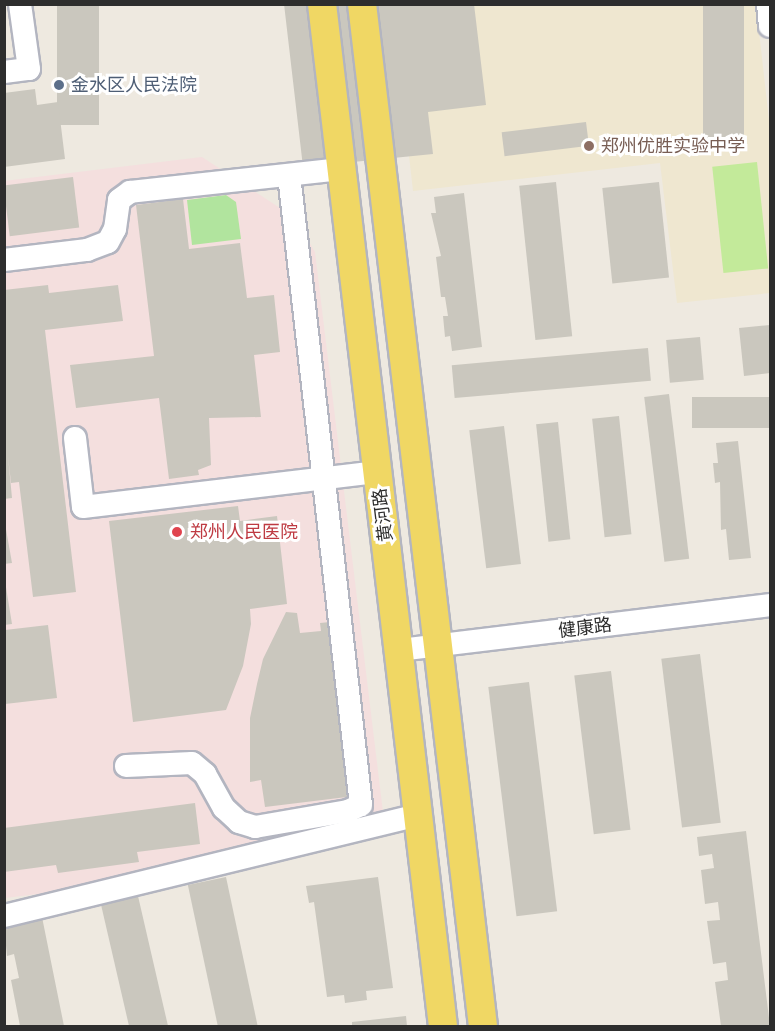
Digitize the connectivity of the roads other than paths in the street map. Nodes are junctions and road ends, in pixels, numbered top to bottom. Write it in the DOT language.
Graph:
graph roads {
  1 [pos="20,4"];
  2 [pos="322,4"];
  3 [pos="362,4"];
  4 [pos="768,4"];
  5 [pos="771,26"];
  6 [pos="4,72"];
  7 [pos="342,169"];
  8 [pos="288,175"];
  9 [pos="4,260"];
  10 [pos="75,438"];
  11 [pos="378,472"];
  12 [pos="325,478"];
  13 [pos="771,605"];
  14 [pos="438,646"];
  15 [pos="399,650"];
  16 [pos="126,766"];
  17 [pos="418,815"];
  18 [pos="4,916"];
  19 [pos="443,1026"];
  20 [pos="483,1026"];
  1 -- 6 [label="street"];
  2 -- 7 [label="main road, 黄河路"];
  3 -- 14 [label="main road"];
  4 -- 5 [label="street"];
  7 -- 8 [label="street"];
  7 -- 11 [label="main road, 黄河路"];
  8 -- 9 [label="street"];
  8 -- 12 [label="street"];
  10 -- 12 [label="street"];
  11 -- 12 [label="street"];
  11 -- 15 [label="main road, 黄河路"];
  12 -- 16 [label="street"];
  13 -- 14 [label="street, 健康路"];
  14 -- 15 [label="street, 健康路"];
  14 -- 20 [label="main road"];
  15 -- 17 [label="main road, 黄河路"];
  17 -- 18 [label="street"];
  17 -- 19 [label="main road, 黄河路"];
}
